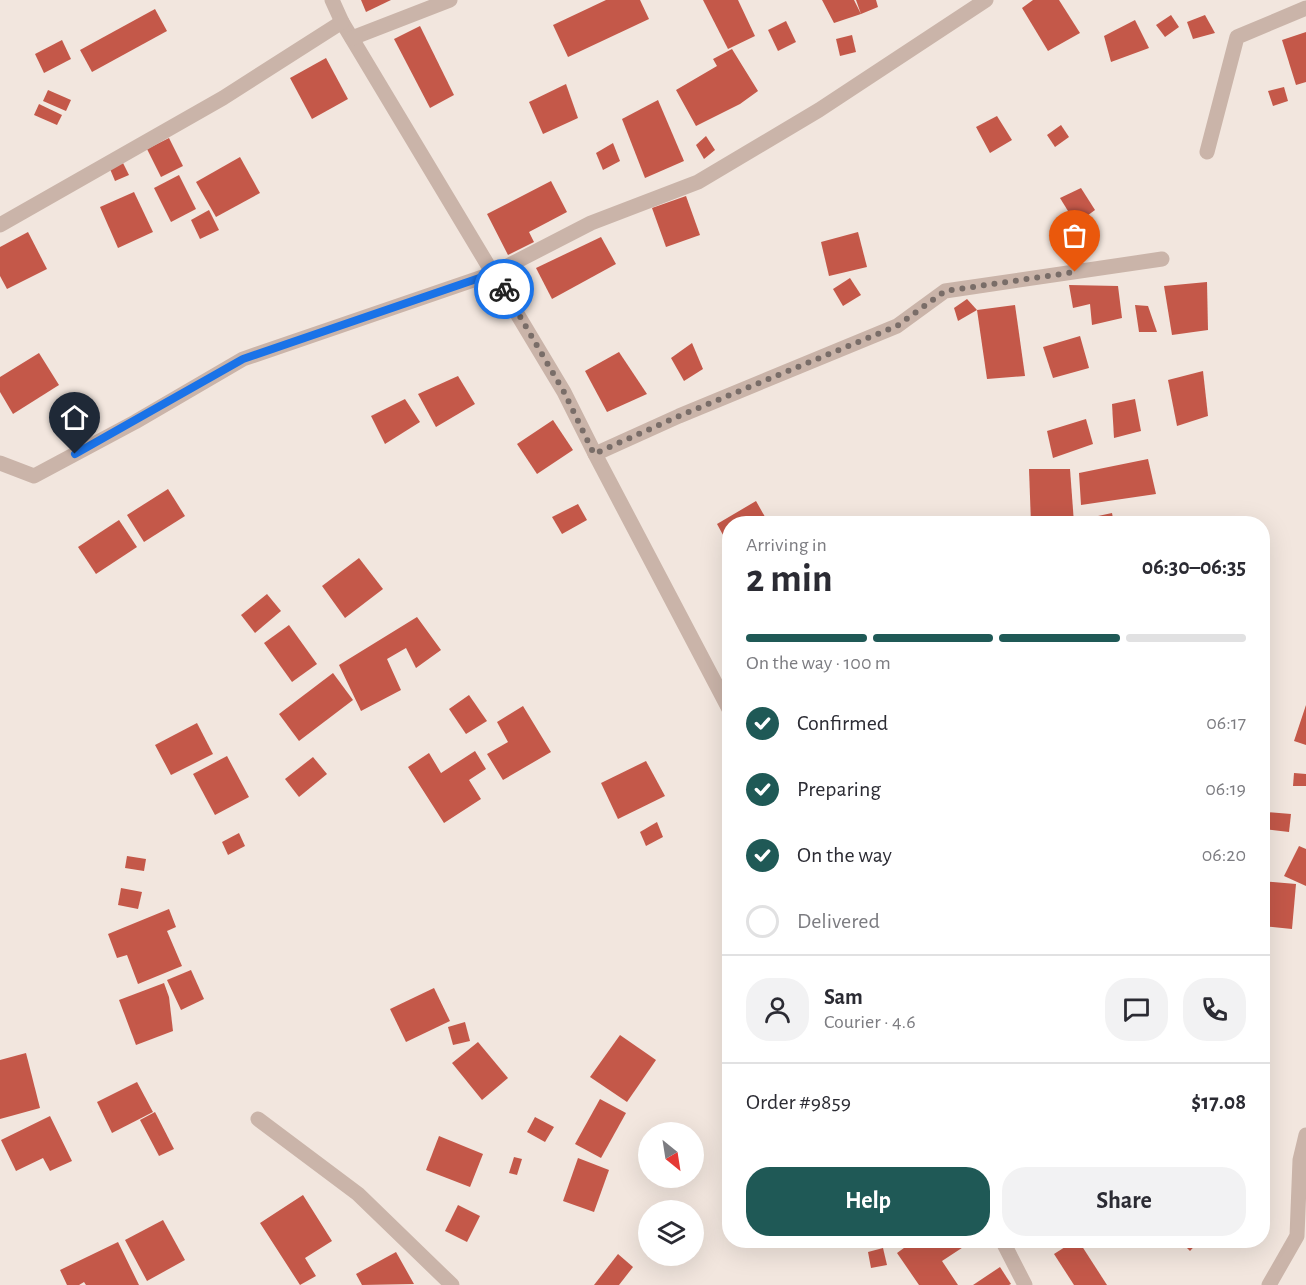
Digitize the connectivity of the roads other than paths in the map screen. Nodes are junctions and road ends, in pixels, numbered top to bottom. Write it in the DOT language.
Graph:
graph roads {
  1 [pos="332,0"];
  2 [pos="450,0"];
  3 [pos="986,0"];
  4 [pos="1306,8"];
  5 [pos="342,22"];
  6 [pos="352,38"];
  7 [pos="1207,152"];
  8 [pos="0,225"];
  9 [pos="1162,259"];
  10 [pos="494,273"];
  11 [pos="594,454"];
  12 [pos="0,463"];
  13 [pos="722,697"];
  14 [pos="258,1119"];
  15 [pos="1306,1135"];
  16 [pos="1006,1248"];
  17 [pos="452,1285"];
  18 [pos="1025,1285"];
  19 [pos="1269,1285"];
  1 -- 5 [label="street"];
  2 -- 6 [label="street"];
  3 -- 10 [label="street"];
  4 -- 7 [label="street"];
  5 -- 6 [label="street"];
  5 -- 8 [label="street"];
  6 -- 10 [label="street"];
  9 -- 11 [label="street"];
  10 -- 11 [label="street"];
  10 -- 12 [label="street"];
  11 -- 13 [label="street"];
  14 -- 17 [label="street"];
  15 -- 19 [label="street"];
  16 -- 18 [label="street"];
}
